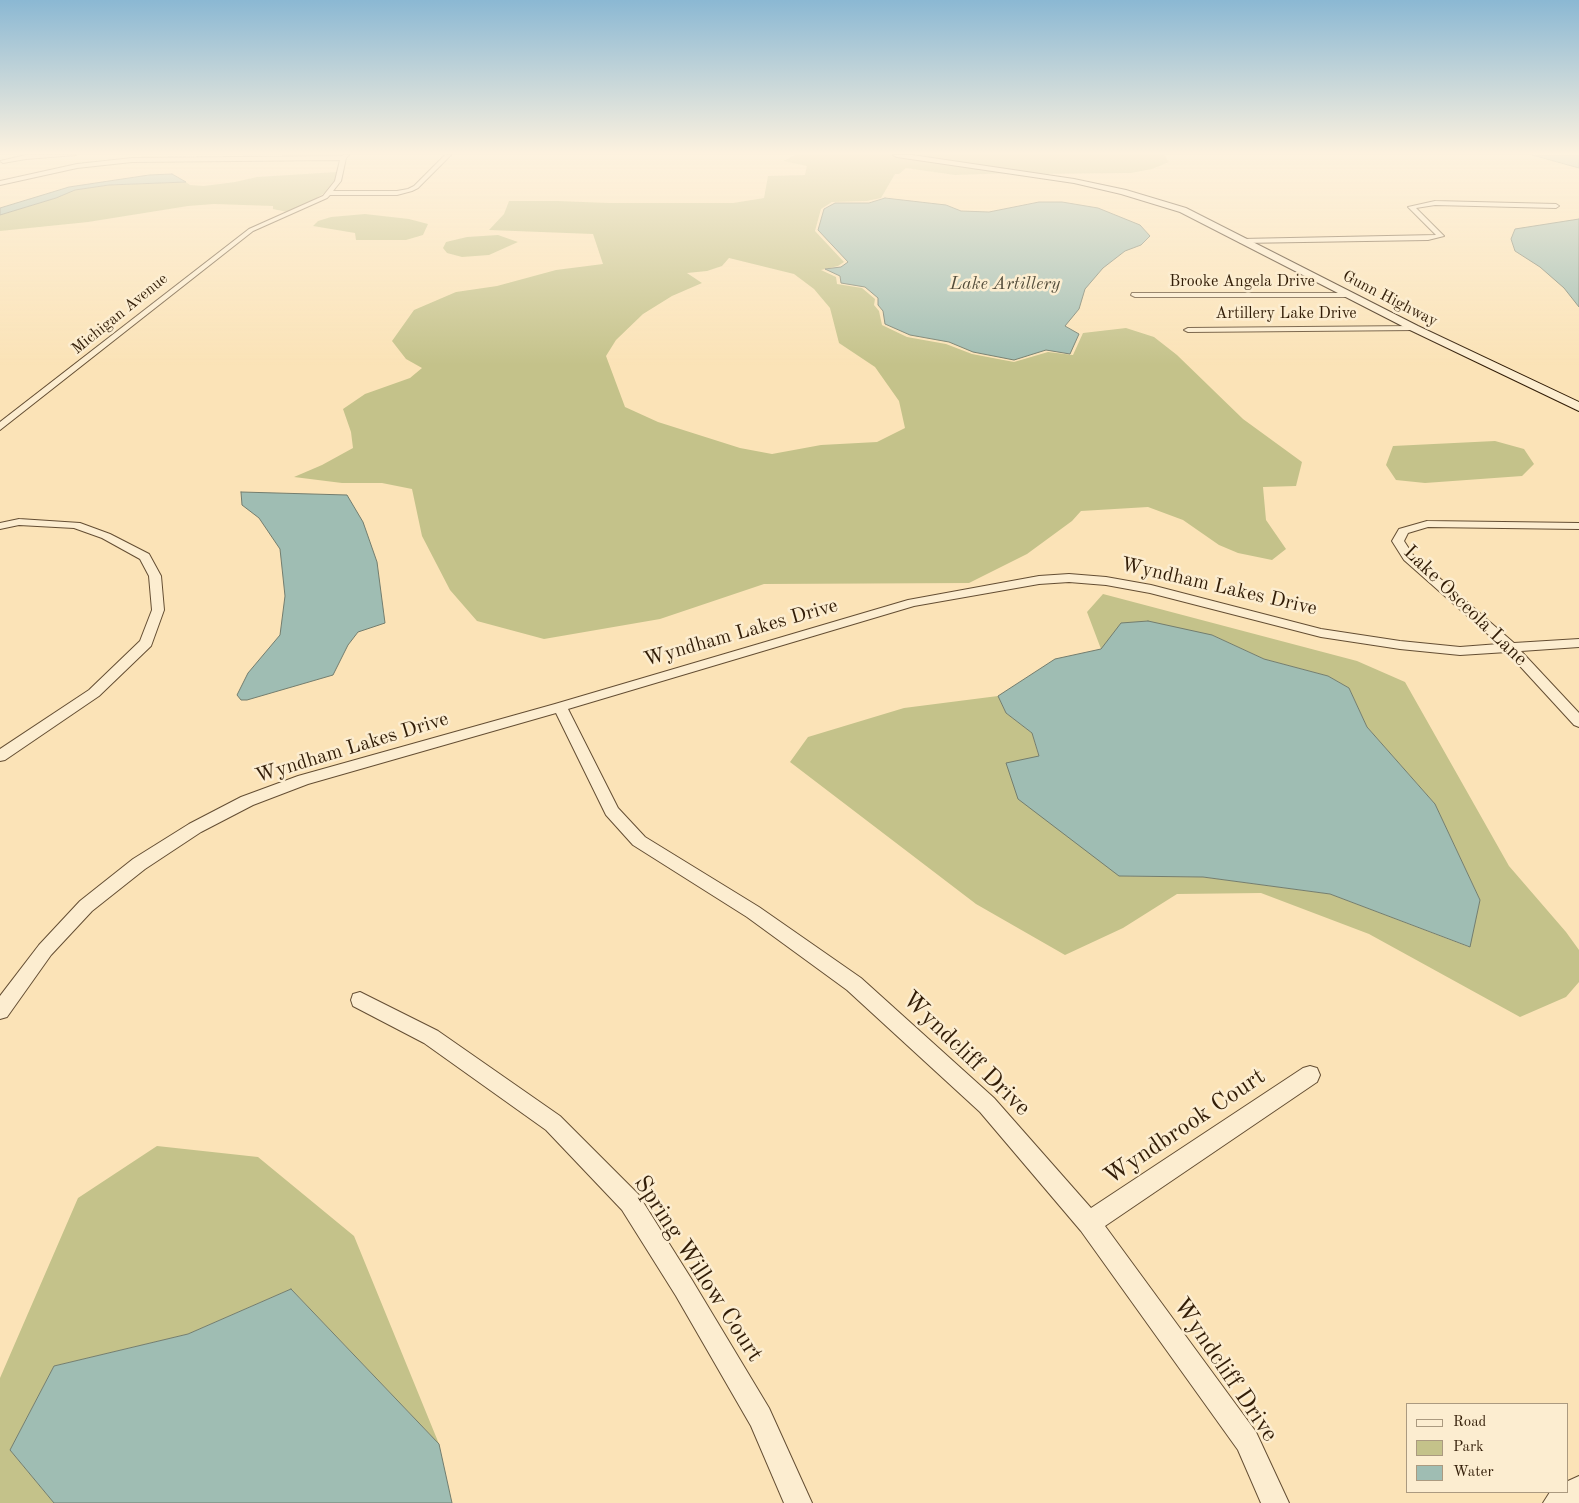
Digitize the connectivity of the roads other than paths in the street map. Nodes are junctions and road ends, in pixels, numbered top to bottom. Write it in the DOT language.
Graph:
graph roads {
  1 [pos="261,225"];
  2 [pos="1211,225"];
  3 [pos="1430,225"];
  4 [pos="1241,241"];
  5 [pos="1135,295"];
  6 [pos="1349,295"];
  7 [pos="1414,328"];
  8 [pos="1188,330"];
  9 [pos="1579,407"];
  10 [pos="0,427"];
  11 [pos="0,526"];
  12 [pos="1579,526"];
  13 [pos="1579,643"];
  14 [pos="1512,649"];
  15 [pos="560,707"];
  16 [pos="1579,722"];
  17 [pos="0,756"];
  18 [pos="360,1000"];
  19 [pos="0,1011"];
  20 [pos="1310,1075"];
  21 [pos="1089,1223"];
  22 [pos="1579,1489"];
  23 [pos="798,1503"];
  24 [pos="1275,1503"];
  25 [pos="1557,1503"];
  1 -- 10 [label="street, Michigan Avenue"];
  2 -- 4 [label="main road, Gunn Highway"];
  3 -- 4 [label="street"];
  4 -- 6 [label="main road, Gunn Highway"];
  5 -- 6 [label="street, Brooke Angela Drive"];
  6 -- 7 [label="main road, Gunn Highway"];
  7 -- 8 [label="street, Artillery Lake Drive"];
  7 -- 9 [label="main road, Gunn Highway"];
  11 -- 17 [label="street"];
  12 -- 14 [label="street, Lake Osceola Lane"];
  13 -- 14 [label="street, Wyndham Lakes Drive"];
  14 -- 15 [label="street, Wyndham Lakes Drive"];
  14 -- 16 [label="street, Lake Osceola Lane"];
  15 -- 19 [label="street, Wyndham Lakes Drive"];
  15 -- 21 [label="street, Wyndcliff Drive"];
  18 -- 23 [label="street, Spring Willow Court"];
  20 -- 21 [label="street, Wyndbrook Court"];
  21 -- 24 [label="street, Wyndcliff Drive"];
  22 -- 25 [label="street"];
}
